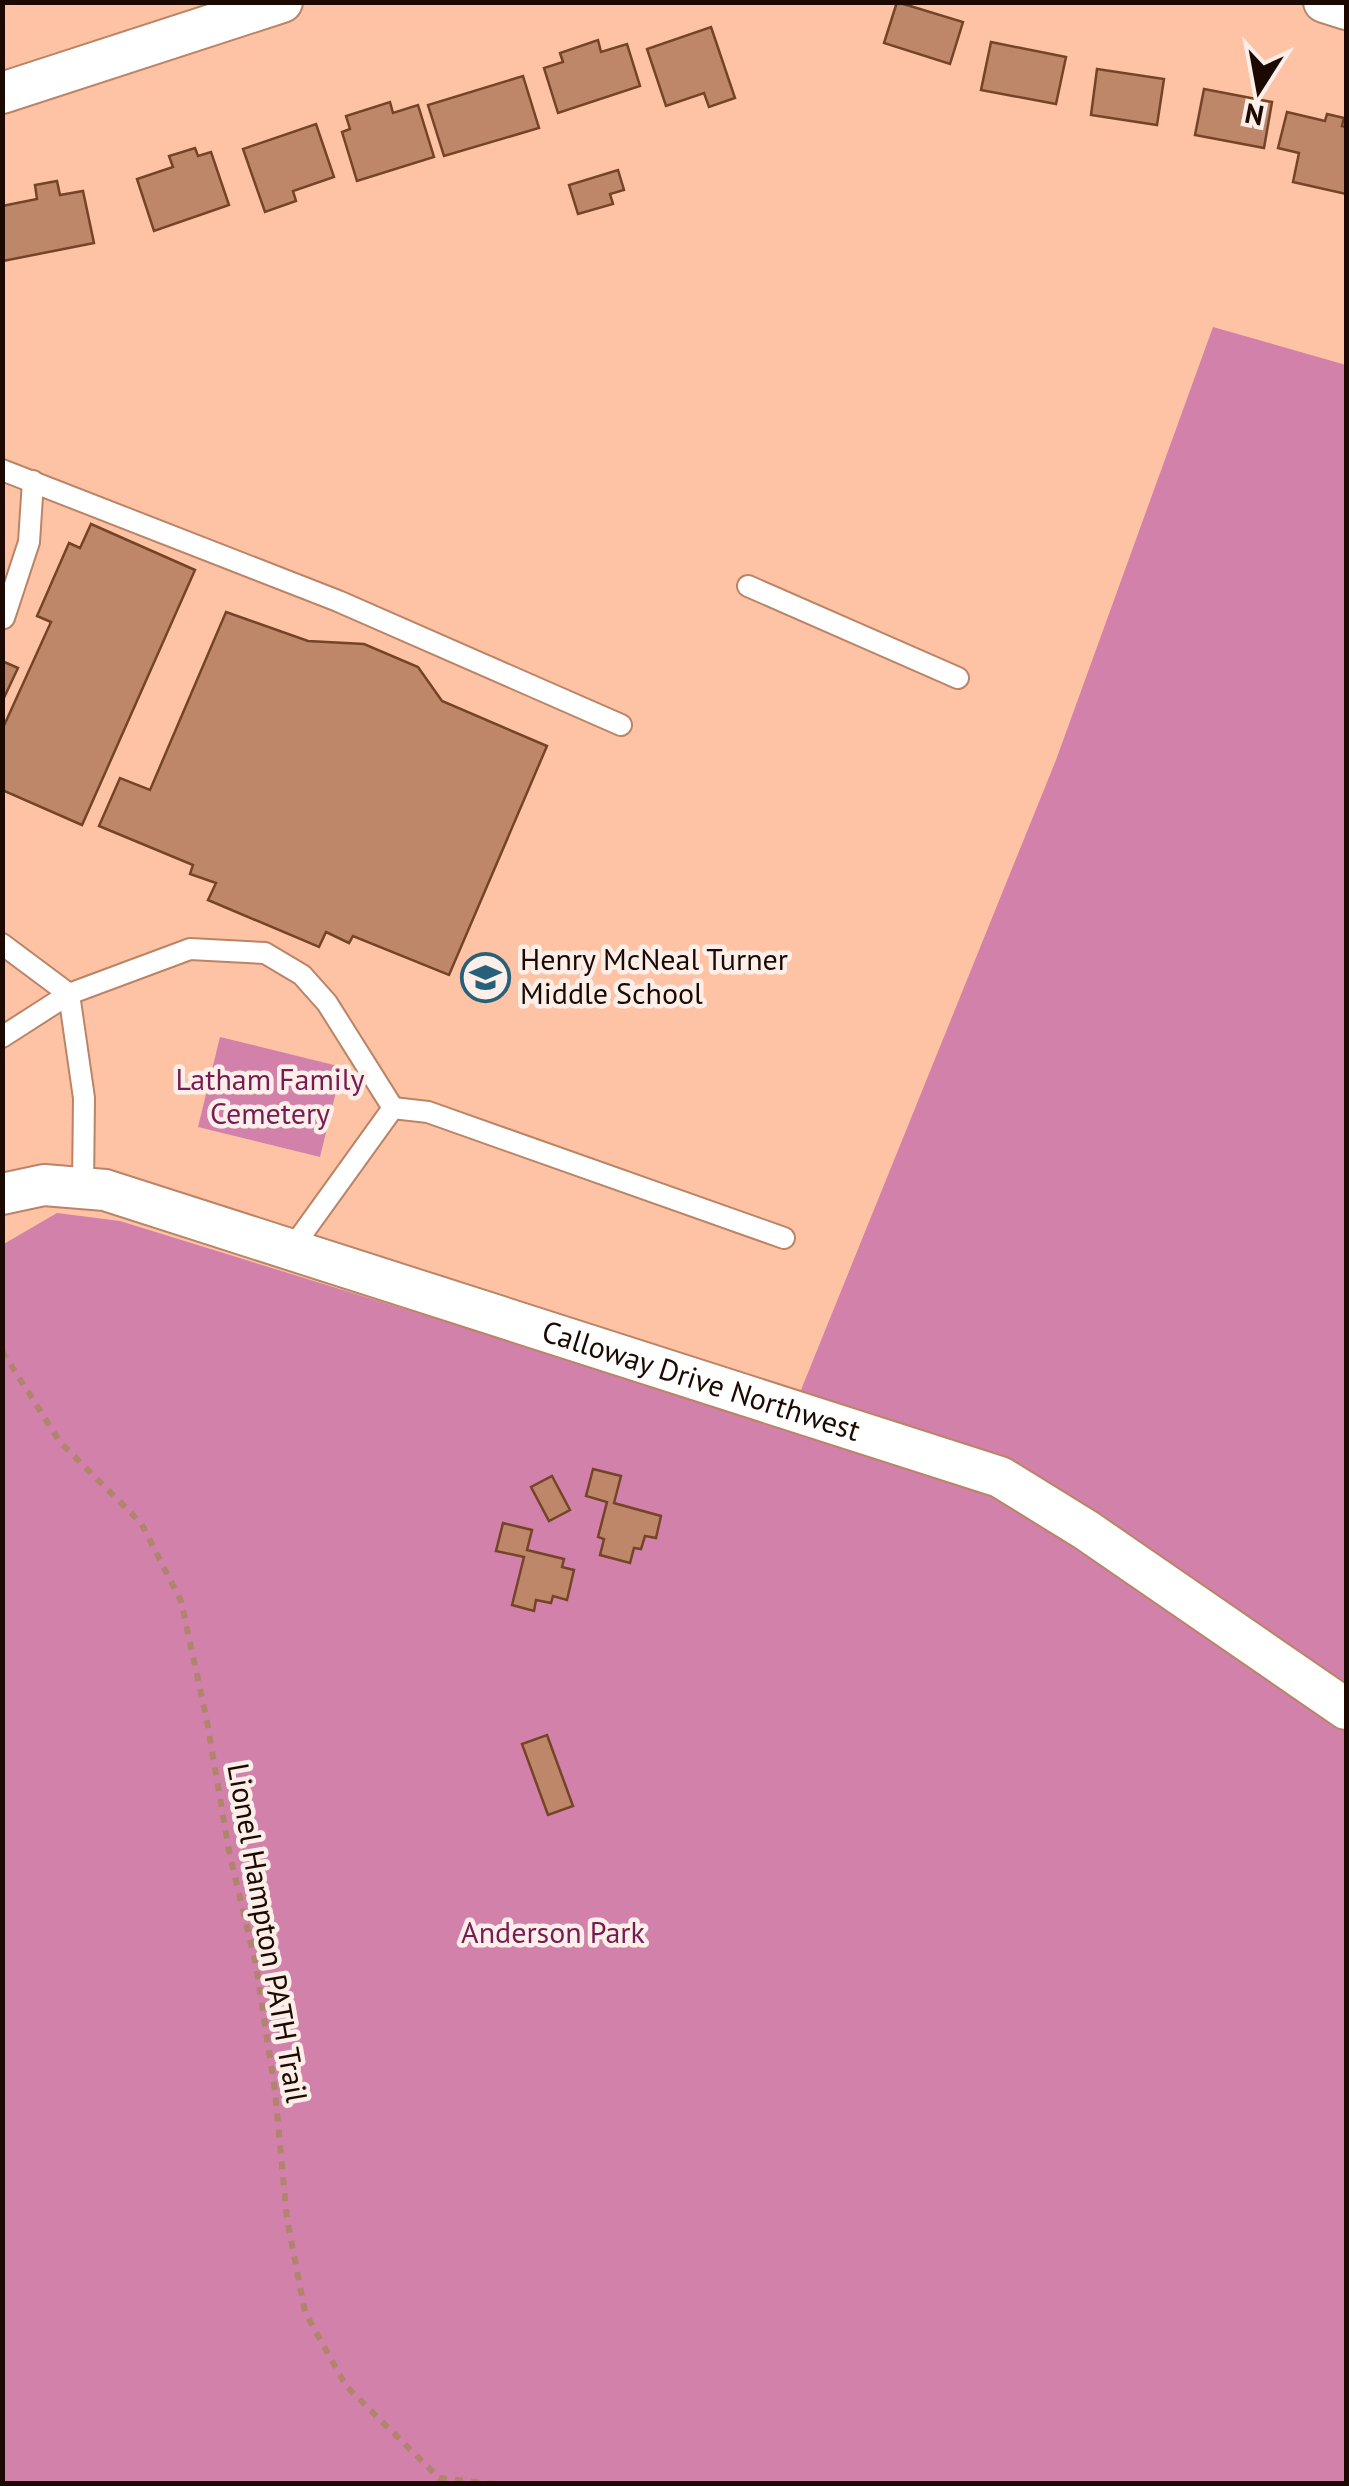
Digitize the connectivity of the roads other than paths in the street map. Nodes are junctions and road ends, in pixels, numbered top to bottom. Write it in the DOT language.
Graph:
graph roads {
  1 [pos="282,2"];
  2 [pos="1324,2"];
  3 [pos="1346,9"];
  4 [pos="2,93"];
  5 [pos="2,470"];
  6 [pos="33,481"];
  7 [pos="748,586"];
  8 [pos="4,618"];
  9 [pos="958,678"];
  10 [pos="621,724"];
  11 [pos="2,944"];
  12 [pos="69,994"];
  13 [pos="2,1037"];
  14 [pos="393,1108"];
  15 [pos="83,1188"];
  16 [pos="2,1194"];
  17 [pos="784,1238"];
  18 [pos="290,1251"];
  19 [pos="1346,1708"];
  1 -- 4 [label="street"];
  2 -- 3 [label="street"];
  5 -- 6 [label="lane"];
  6 -- 8 [label="lane"];
  6 -- 10 [label="lane"];
  7 -- 9 [label="lane"];
  11 -- 12 [label="lane"];
  12 -- 13 [label="lane"];
  12 -- 14 [label="lane"];
  12 -- 15 [label="lane"];
  14 -- 17 [label="lane"];
  14 -- 18 [label="lane"];
  15 -- 16 [label="street, Calloway Drive Northwest"];
  15 -- 18 [label="street, Calloway Drive Northwest"];
  18 -- 19 [label="street, Calloway Drive Northwest"];
}
